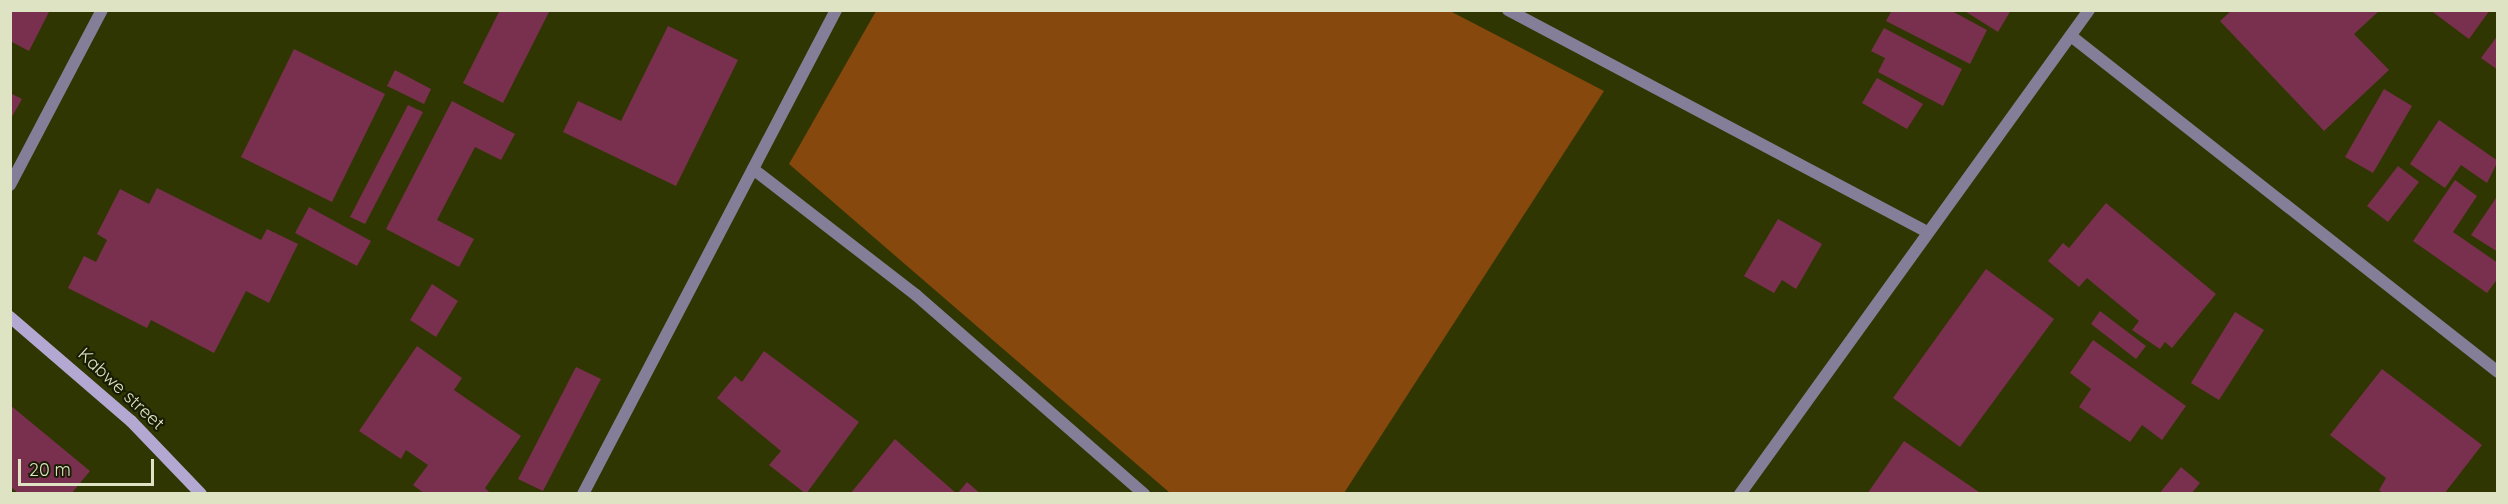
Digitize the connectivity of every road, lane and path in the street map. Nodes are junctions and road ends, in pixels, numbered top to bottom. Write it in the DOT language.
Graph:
graph roads {
  1 [pos="102,10"];
  2 [pos="836,10"];
  3 [pos="1508,10"];
  4 [pos="2089,10"];
  5 [pos="2071,36"];
  6 [pos="753,169"];
  7 [pos="10,186"];
  8 [pos="1928,232"];
  9 [pos="10,317"];
  10 [pos="2498,372"];
  11 [pos="201,494"];
  12 [pos="583,494"];
  13 [pos="1144,494"];
  14 [pos="1740,494"];
  1 -- 7 [label="street"];
  2 -- 6 [label="street"];
  3 -- 8 [label="street"];
  4 -- 5 [label="street"];
  5 -- 8 [label="street"];
  5 -- 10 [label="street"];
  6 -- 12 [label="street"];
  6 -- 13 [label="street"];
  8 -- 14 [label="street"];
  9 -- 11 [label="main road, Kabwe street"];
}
